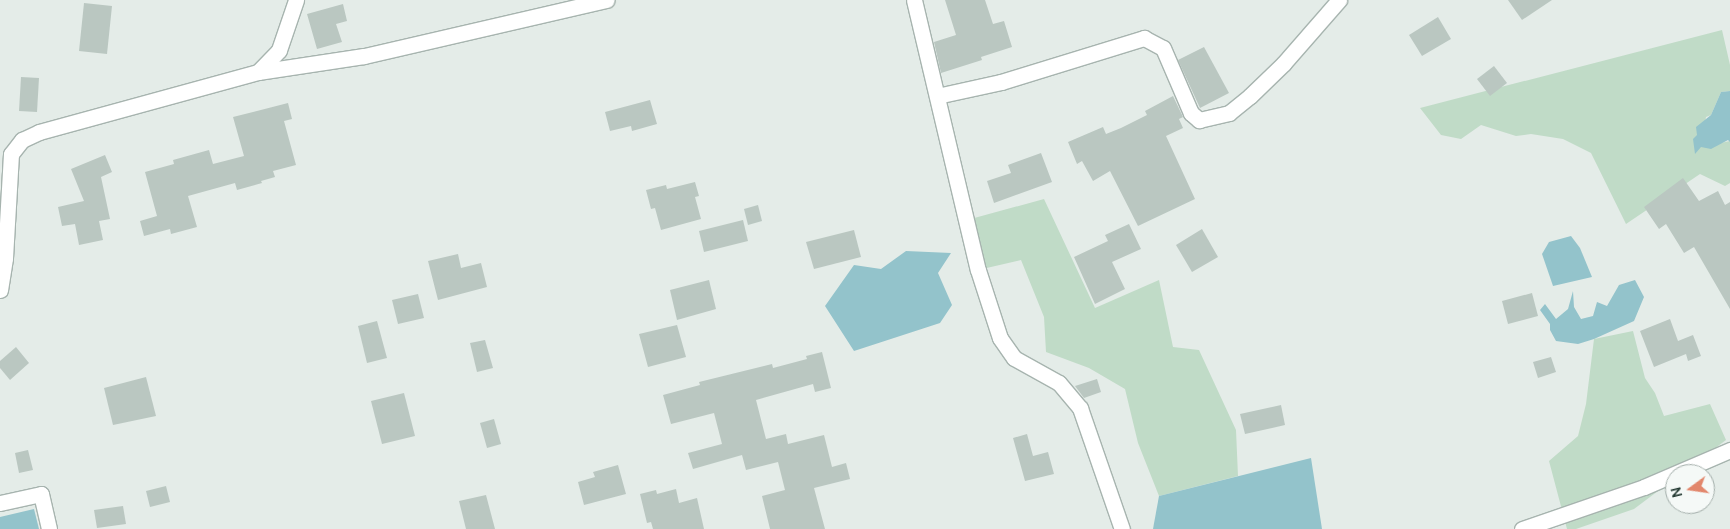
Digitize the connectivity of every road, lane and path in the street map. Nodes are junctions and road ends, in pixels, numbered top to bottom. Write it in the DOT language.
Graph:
graph roads {
  1 [pos="296,0"];
  2 [pos="607,0"];
  3 [pos="914,0"];
  4 [pos="1339,0"];
  5 [pos="258,72"];
  6 [pos="937,96"];
  7 [pos="0,290"];
  8 [pos="1730,450"];
  9 [pos="0,503"];
  10 [pos="48,529"];
  11 [pos="1122,529"];
  12 [pos="1522,529"];
  1 -- 5 [label="street"];
  2 -- 5 [label="street"];
  3 -- 6 [label="street"];
  4 -- 6 [label="street"];
  5 -- 7 [label="street"];
  6 -- 11 [label="street"];
  8 -- 12 [label="street"];
  9 -- 10 [label="street"];
}
